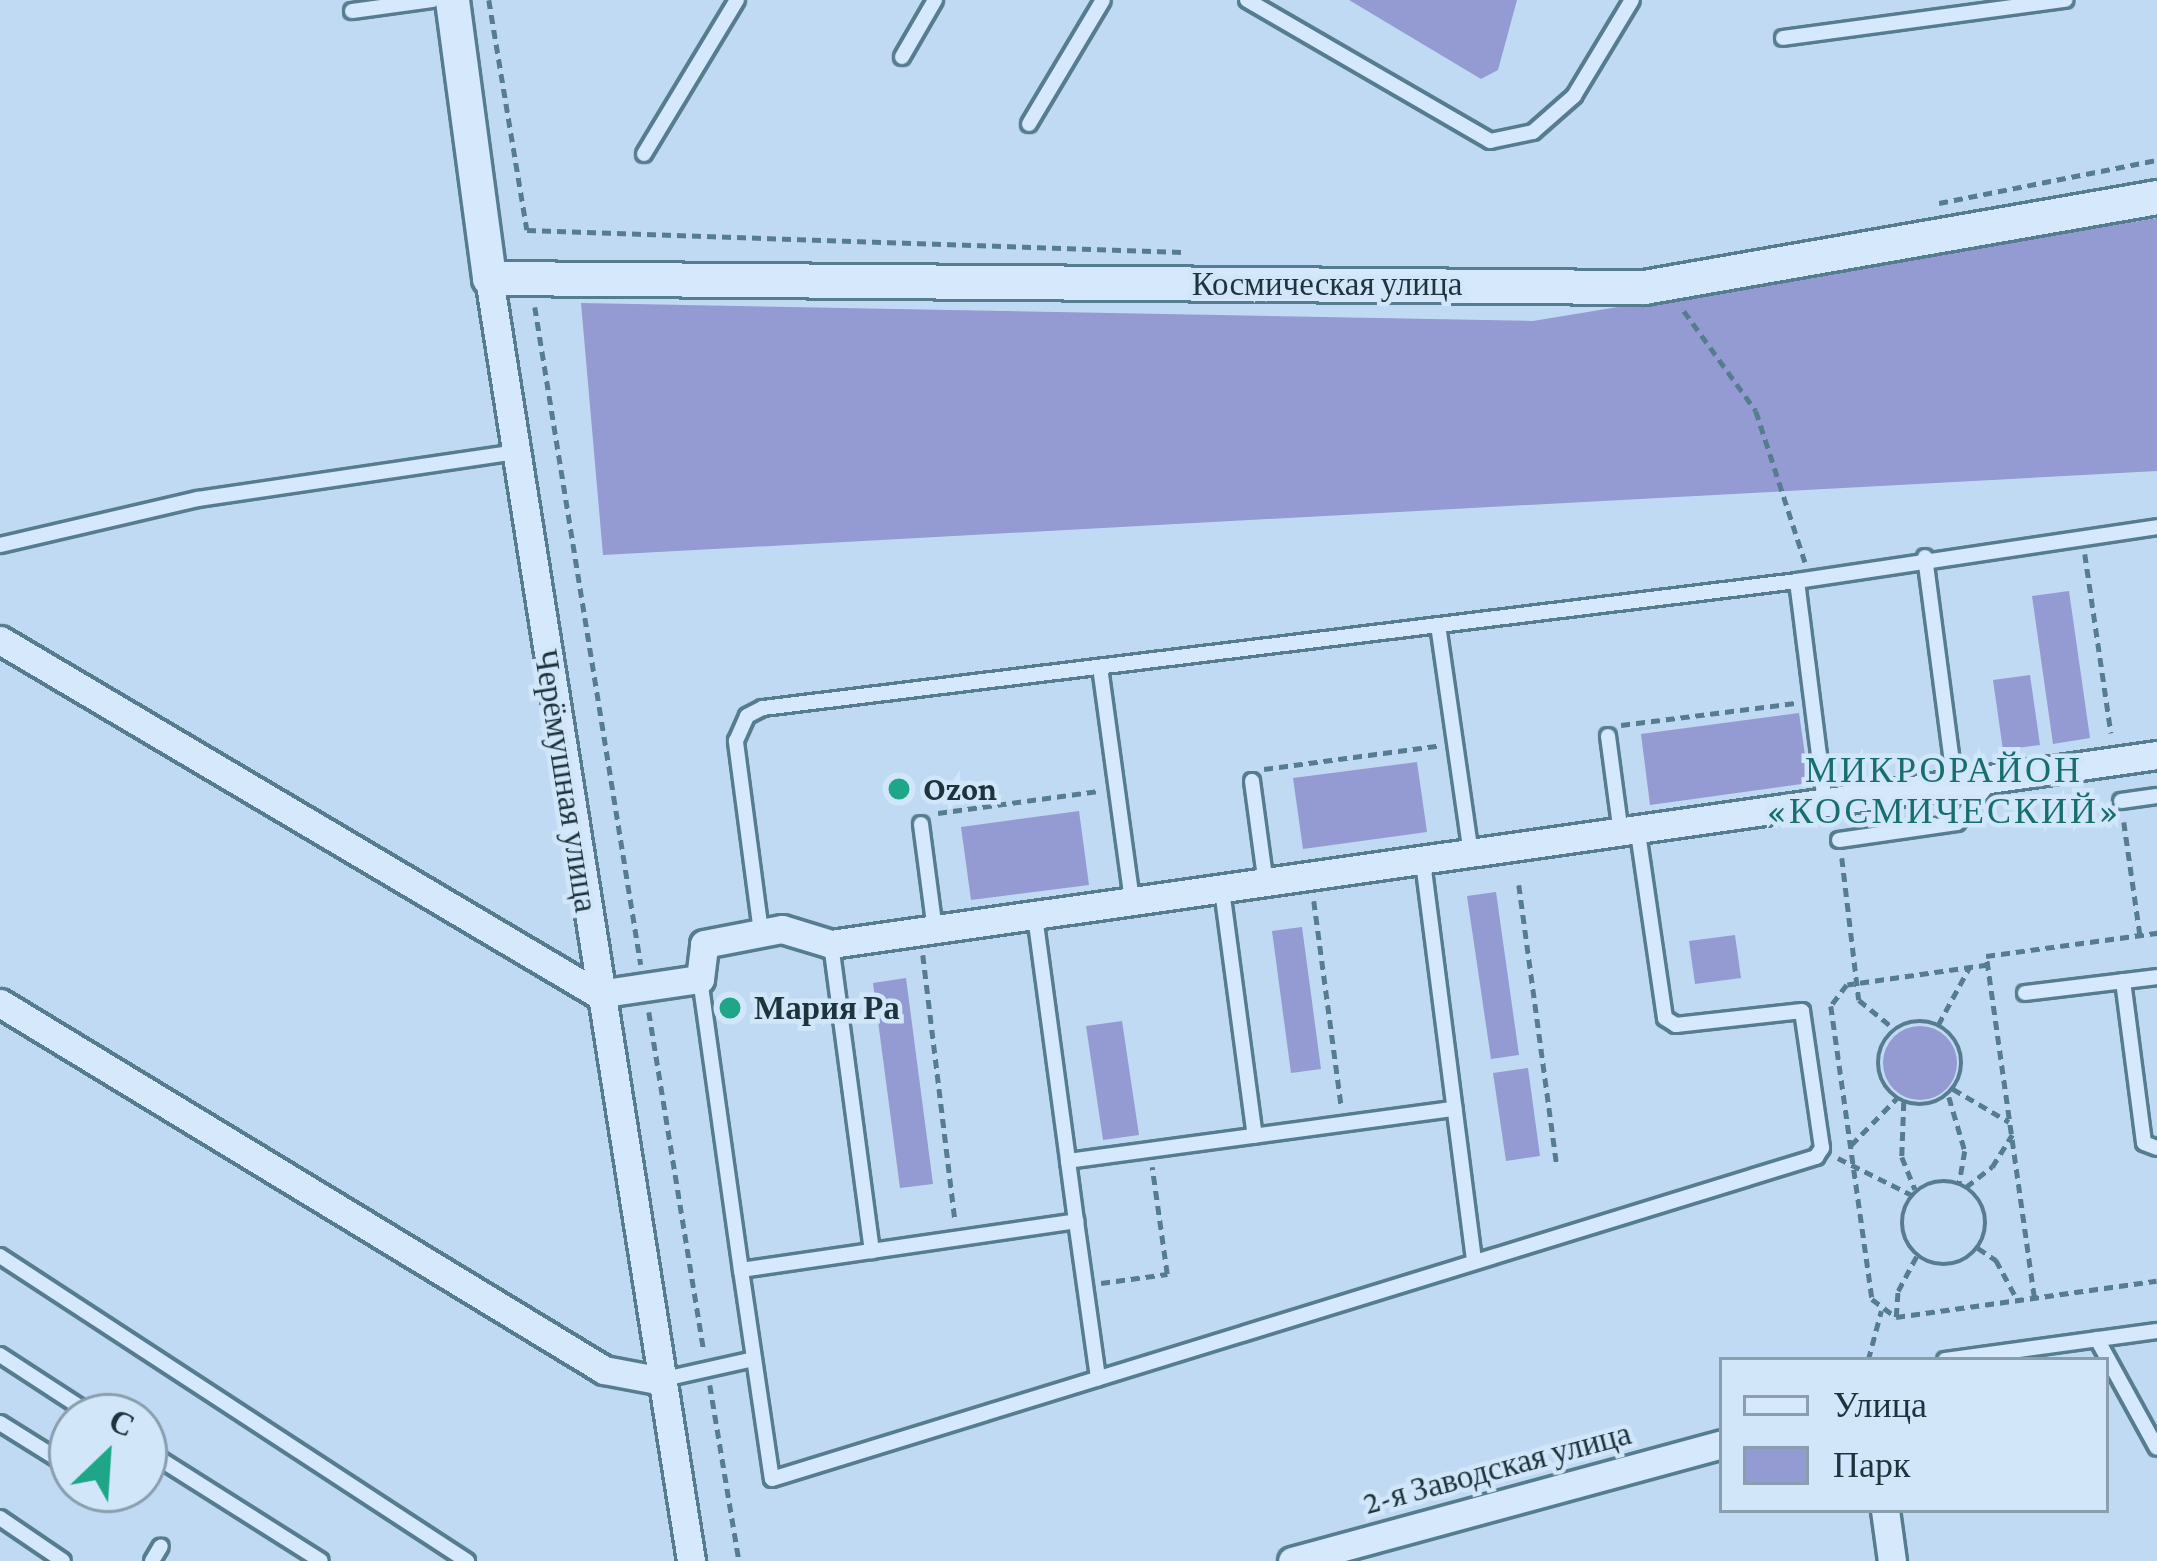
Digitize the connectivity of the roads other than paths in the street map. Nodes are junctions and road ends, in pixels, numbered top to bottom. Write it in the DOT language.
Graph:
graph roads {
  1 [pos="432,0"];
  2 [pos="452,0"];
  3 [pos="737,0"];
  4 [pos="934,0"];
  5 [pos="1103,0"];
  6 [pos="1247,0"];
  7 [pos="1632,0"];
  8 [pos="2065,0"];
  9 [pos="2019,3"];
  10 [pos="352,11"];
  11 [pos="1784,38"];
  12 [pos="902,57"];
  13 [pos="1029,124"];
  14 [pos="644,154"];
  15 [pos="2157,196"];
  16 [pos="489,278"];
  17 [pos="516,452"];
  18 [pos="2157,526"];
  19 [pos="0,545"];
  20 [pos="1925,557"];
  21 [pos="1803,580"];
  22 [pos="1438,625"];
  23 [pos="0,640"];
  24 [pos="1100,667"];
  25 [pos="1608,736"];
  26 [pos="2157,755"];
  27 [pos="1992,780"];
  28 [pos="1252,781"];
  29 [pos="1955,786"];
  30 [pos="2157,796"];
  31 [pos="2121,801"];
  32 [pos="1825,806"];
  33 [pos="921,824"];
  34 [pos="1629,833"];
  35 [pos="1840,840"];
  36 [pos="1471,855"];
  37 [pos="1423,862"];
  38 [pos="1266,884"];
  39 [pos="1222,890"];
  40 [pos="1132,902"];
  41 [pos="1035,916"];
  42 [pos="928,931"];
  43 [pos="761,932"];
  44 [pos="831,944"];
  45 [pos="2157,977"];
  46 [pos="700,979"];
  47 [pos="2123,981"];
  48 [pos="2025,993"];
  49 [pos="598,994"];
  50 [pos="0,1003"];
  51 [pos="1455,1109"];
  52 [pos="1256,1136"];
  53 [pos="2157,1148"];
  54 [pos="1068,1161"];
  55 [pos="1076,1222"];
  56 [pos="872,1251"];
  57 [pos="0,1256"];
  58 [pos="1474,1262"];
  59 [pos="741,1270"];
  60 [pos="2157,1331"];
  61 [pos="2097,1339"];
  62 [pos="0,1354"];
  63 [pos="1967,1357"];
  64 [pos="2107,1357"];
  65 [pos="754,1360"];
  66 [pos="2109,1361"];
  67 [pos="1098,1378"];
  68 [pos="657,1381"];
  69 [pos="59,1393"];
  70 [pos="0,1423"];
  71 [pos="1719,1445"];
  72 [pos="2157,1448"];
  73 [pos="48,1453"];
  74 [pos="168,1464"];
  75 [pos="1885,1513"];
  76 [pos="0,1518"];
  77 [pos="161,1546"];
  78 [pos="63,1561"];
  79 [pos="152,1561"];
  80 [pos="321,1561"];
  81 [pos="467,1561"];
  82 [pos="691,1561"];
  83 [pos="1292,1561"];
  84 [pos="1892,1561"];
  1 -- 10 [label="lane"];
  2 -- 16 [label="street, Черёмушная улица"];
  3 -- 14 [label="lane"];
  4 -- 12 [label="lane"];
  5 -- 13 [label="lane"];
  6 -- 7 [label="lane"];
  8 -- 9 [label="lane"];
  9 -- 11 [label="lane"];
  15 -- 16 [label="street, Космическая улица"];
  16 -- 17 [label="street, Черёмушная улица"];
  17 -- 19 [label="lane"];
  17 -- 49 [label="street, Черёмушная улица"];
  18 -- 20 [label="lane"];
  20 -- 21 [label="lane"];
  20 -- 29 [label="lane"];
  21 -- 22 [label="lane"];
  21 -- 32 [label="lane"];
  22 -- 24 [label="lane"];
  22 -- 36 [label="lane"];
  23 -- 49 [label="street"];
  24 -- 40 [label="lane"];
  24 -- 43 [label="lane"];
  25 -- 34 [label="lane"];
  26 -- 27 [label="street"];
  27 -- 29 [label="street"];
  27 -- 35 [label="lane"];
  28 -- 38 [label="lane"];
  29 -- 32 [label="street"];
  30 -- 31 [label="lane"];
  32 -- 34 [label="street"];
  33 -- 42 [label="lane"];
  34 -- 36 [label="street"];
  34 -- 58 [label="lane"];
  36 -- 37 [label="street"];
  37 -- 38 [label="street"];
  37 -- 51 [label="lane"];
  38 -- 39 [label="street"];
  39 -- 40 [label="street"];
  39 -- 52 [label="lane"];
  40 -- 41 [label="street"];
  41 -- 42 [label="street"];
  41 -- 54 [label="lane"];
  42 -- 44 [label="street"];
  43 -- 44 [label="street"];
  43 -- 46 [label="street"];
  44 -- 56 [label="lane"];
  45 -- 47 [label="lane"];
  46 -- 49 [label="street"];
  46 -- 59 [label="lane"];
  47 -- 48 [label="lane"];
  47 -- 53 [label="lane"];
  49 -- 68 [label="street, Черёмушная улица"];
  50 -- 68 [label="street"];
  51 -- 52 [label="lane"];
  51 -- 58 [label="lane"];
  52 -- 54 [label="lane"];
  54 -- 55 [label="lane"];
  55 -- 56 [label="lane"];
  55 -- 67 [label="lane"];
  56 -- 59 [label="lane"];
  57 -- 81 [label="lane"];
  58 -- 67 [label="lane"];
  59 -- 65 [label="lane"];
  60 -- 61 [label="lane"];
  61 -- 63 [label="lane"];
  61 -- 64 [label="lane"];
  62 -- 69 [label="lane"];
  65 -- 67 [label="lane"];
  65 -- 68 [label="lane"];
  66 -- 72 [label="lane"];
  68 -- 82 [label="street, Черёмушная улица"];
  70 -- 73 [label="lane"];
  71 -- 83 [label="street, 2-я Заводская улица"];
  74 -- 80 [label="lane"];
  75 -- 84 [label="street"];
  76 -- 78 [label="lane"];
  77 -- 79 [label="lane"];
}
